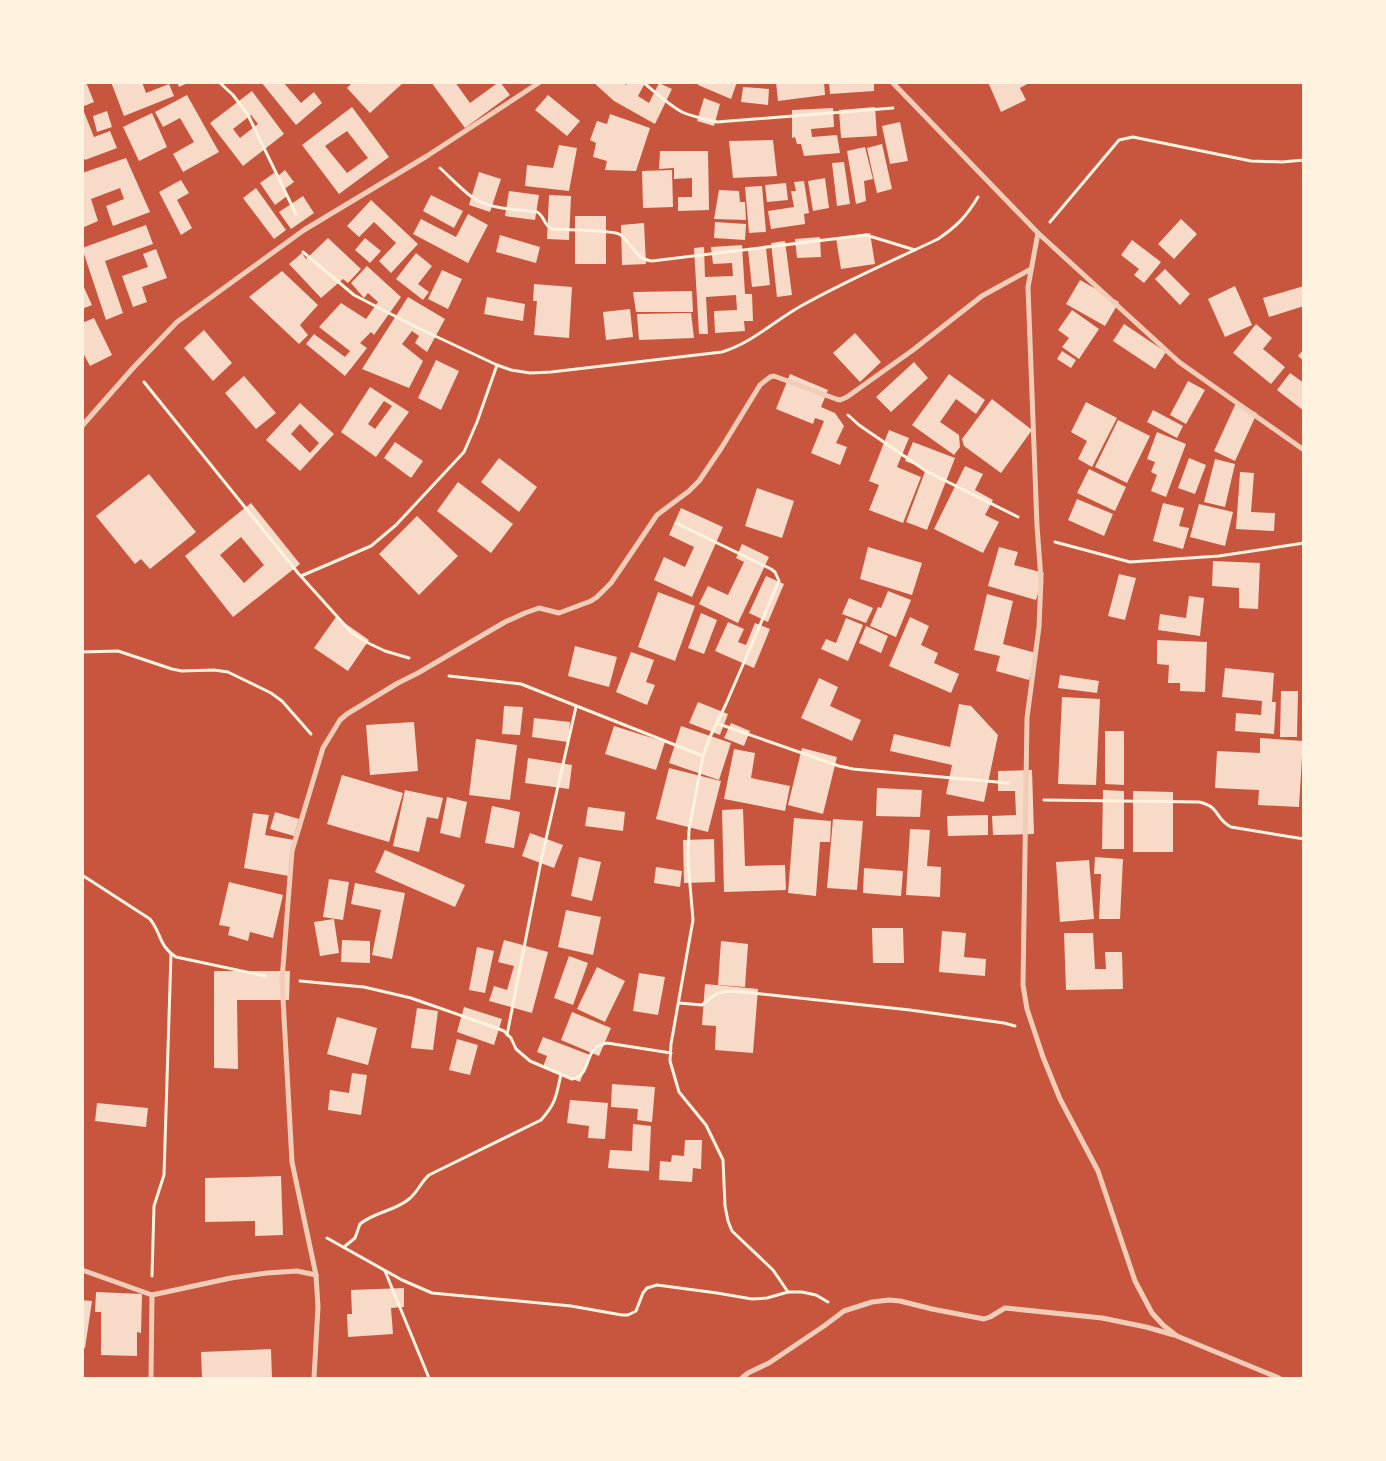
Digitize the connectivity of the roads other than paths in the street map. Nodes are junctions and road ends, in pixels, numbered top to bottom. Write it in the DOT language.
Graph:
graph roads {
  1 [pos="540,82"];
  2 [pos="892,82"];
  3 [pos="1038,234"];
  4 [pos="1031,269"];
  5 [pos="82,426"];
  6 [pos="1304,450"];
  7 [pos="82,1270"];
  8 [pos="316,1275"];
  9 [pos="152,1295"];
  10 [pos="1177,1336"];
  11 [pos="152,1378"];
  12 [pos="314,1378"];
  13 [pos="742,1378"];
  14 [pos="1279,1378"];
  1 -- 5 [label="street"];
  2 -- 3 [label="street"];
  3 -- 4 [label="street"];
  3 -- 6 [label="street"];
  4 -- 8 [label="street"];
  4 -- 10 [label="street"];
  7 -- 9 [label="street"];
  8 -- 9 [label="street"];
  8 -- 12 [label="street"];
  9 -- 11 [label="street"];
  10 -- 13 [label="street"];
  10 -- 14 [label="street"];
}
